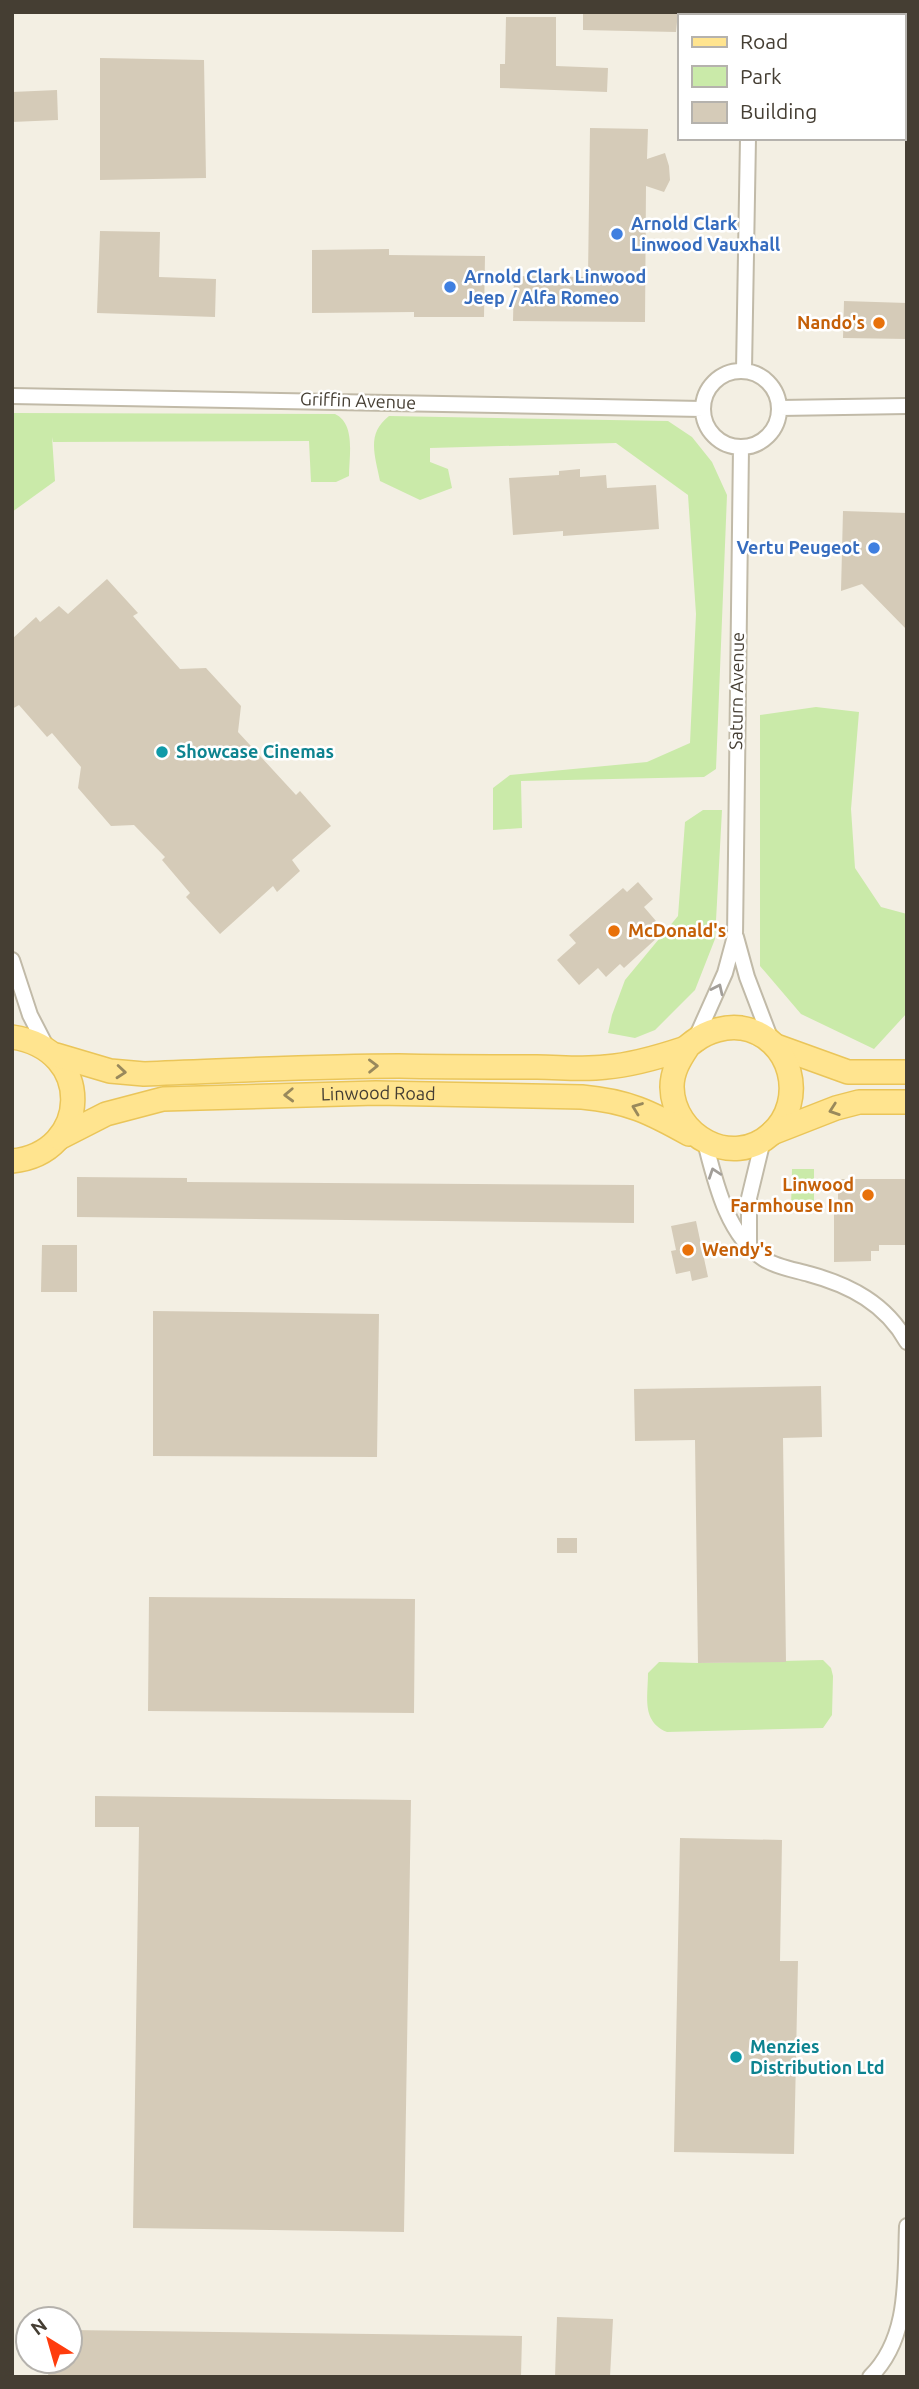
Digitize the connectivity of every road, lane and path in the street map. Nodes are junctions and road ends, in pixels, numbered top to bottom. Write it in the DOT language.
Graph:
graph roads {
  1 [pos="748,140"];
  2 [pos="744,370"];
  3 [pos="12,396"];
  4 [pos="907,406"];
  5 [pos="780,408"];
  6 [pos="703,409"];
  7 [pos="741,447"];
  8 [pos="735,936"];
  9 [pos="12,960"];
  10 [pos="12,1037"];
  11 [pos="691,1044"];
  12 [pos="774,1044"];
  13 [pos="51,1052"];
  14 [pos="907,1072"];
  15 [pos="903,1102"];
  16 [pos="768,1137"];
  17 [pos="60,1138"];
  18 [pos="701,1140"];
  19 [pos="12,1161"];
  20 [pos="749,1245"];
  21 [pos="902,1323"];
  22 [pos="907,1342"];
  23 [pos="907,2226"];
  24 [pos="870,2377"];
  1 -- 2 [label="street"];
  2 -- 5 [label="street"];
  2 -- 6 [label="street"];
  3 -- 6 [label="street, Griffin Avenue"];
  4 -- 5 [label="street"];
  5 -- 7 [label="street"];
  6 -- 7 [label="street"];
  7 -- 8 [label="street, Saturn Avenue"];
  11 -- 8 [label="street, Saturn Avenue, one-way"];
  8 -- 12 [label="street, Saturn Avenue"];
  9 -- 13 [label="street"];
  10 -- 13 [label="main road, Linwood Road"];
  11 -- 12 [label="main road"];
  13 -- 11 [label="main road, Linwood Road, one-way"];
  11 -- 18 [label="main road"];
  12 -- 14 [label="main road"];
  12 -- 16 [label="main road"];
  13 -- 17 [label="main road"];
  15 -- 16 [label="main road, one-way"];
  16 -- 18 [label="main road"];
  16 -- 20 [label="street"];
  18 -- 17 [label="main road, Linwood Road, one-way"];
  17 -- 19 [label="main road, Linwood Road"];
  20 -- 18 [label="street, one-way"];
  20 -- 21 [label="street"];
  21 -- 22 [label="street"];
  23 -- 24 [label="street"];
}
